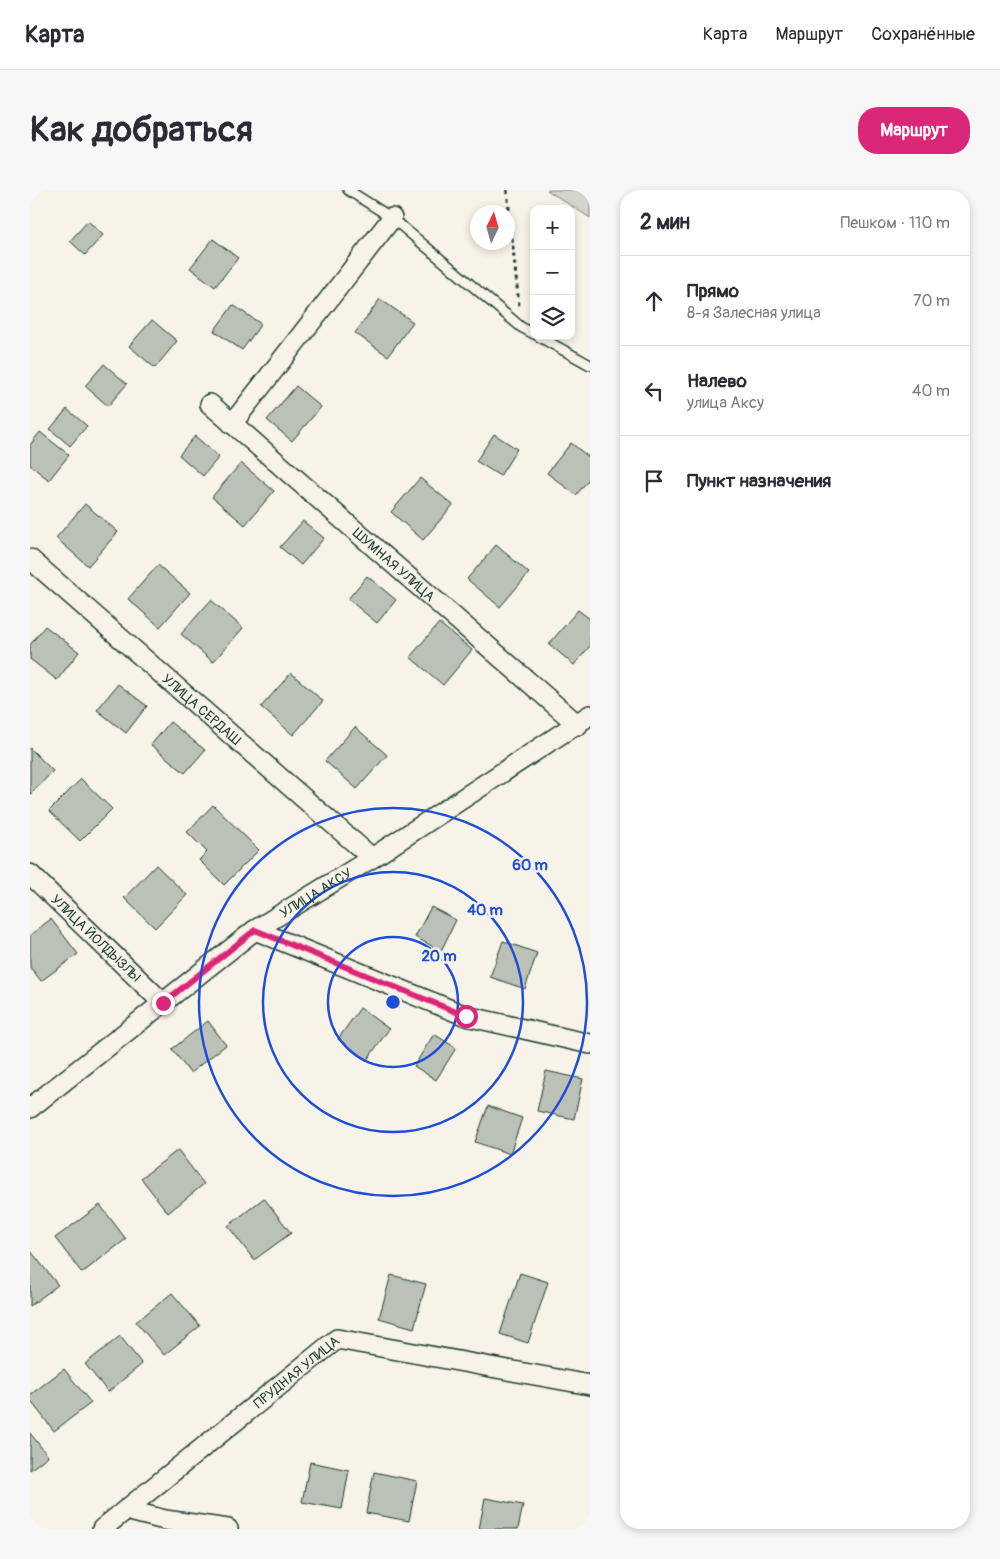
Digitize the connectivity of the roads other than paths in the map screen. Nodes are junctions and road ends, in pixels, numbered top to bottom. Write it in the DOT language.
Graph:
graph roads {
  1 [pos="348,190"];
  2 [pos="392,218"];
  3 [pos="530,332"];
  4 [pos="545,340"];
  5 [pos="590,365"];
  6 [pos="210,404"];
  7 [pos="232,424"];
  8 [pos="30,559"];
  9 [pos="586,723"];
  10 [pos="372,858"];
  11 [pos="30,874"];
  12 [pos="255,930"];
  13 [pos="163,1003"];
  14 [pos="590,1044"];
  15 [pos="30,1108"];
  16 [pos="590,1385"];
  17 [pos="126,1510"];
  18 [pos="102,1529"];
  19 [pos="228,1529"];
  1 -- 2 [label="lane"];
  2 -- 3 [label="lane"];
  2 -- 7 [label="street"];
  4 -- 5 [label="lane"];
  6 -- 7 [label="street, ШУМНАЯ УЛИЦА"];
  7 -- 9 [label="street, ШУМНАЯ УЛИЦА"];
  8 -- 10 [label="street, УЛИЦА СЕРДАШ"];
  9 -- 10 [label="street, УЛИЦА АКСУ"];
  10 -- 12 [label="street, УЛИЦА АКСУ"];
  11 -- 13 [label="street, УЛИЦА ЙОЛДЫЗЛЫ"];
  12 -- 13 [label="street, УЛИЦА АКСУ"];
  12 -- 14 [label="street"];
  13 -- 15 [label="street, УЛИЦА АКСУ"];
  16 -- 17 [label="street, ПРУДНАЯ УЛИЦА"];
  17 -- 18 [label="street, ПРУДНАЯ УЛИЦА"];
  17 -- 19 [label="street"];
}
